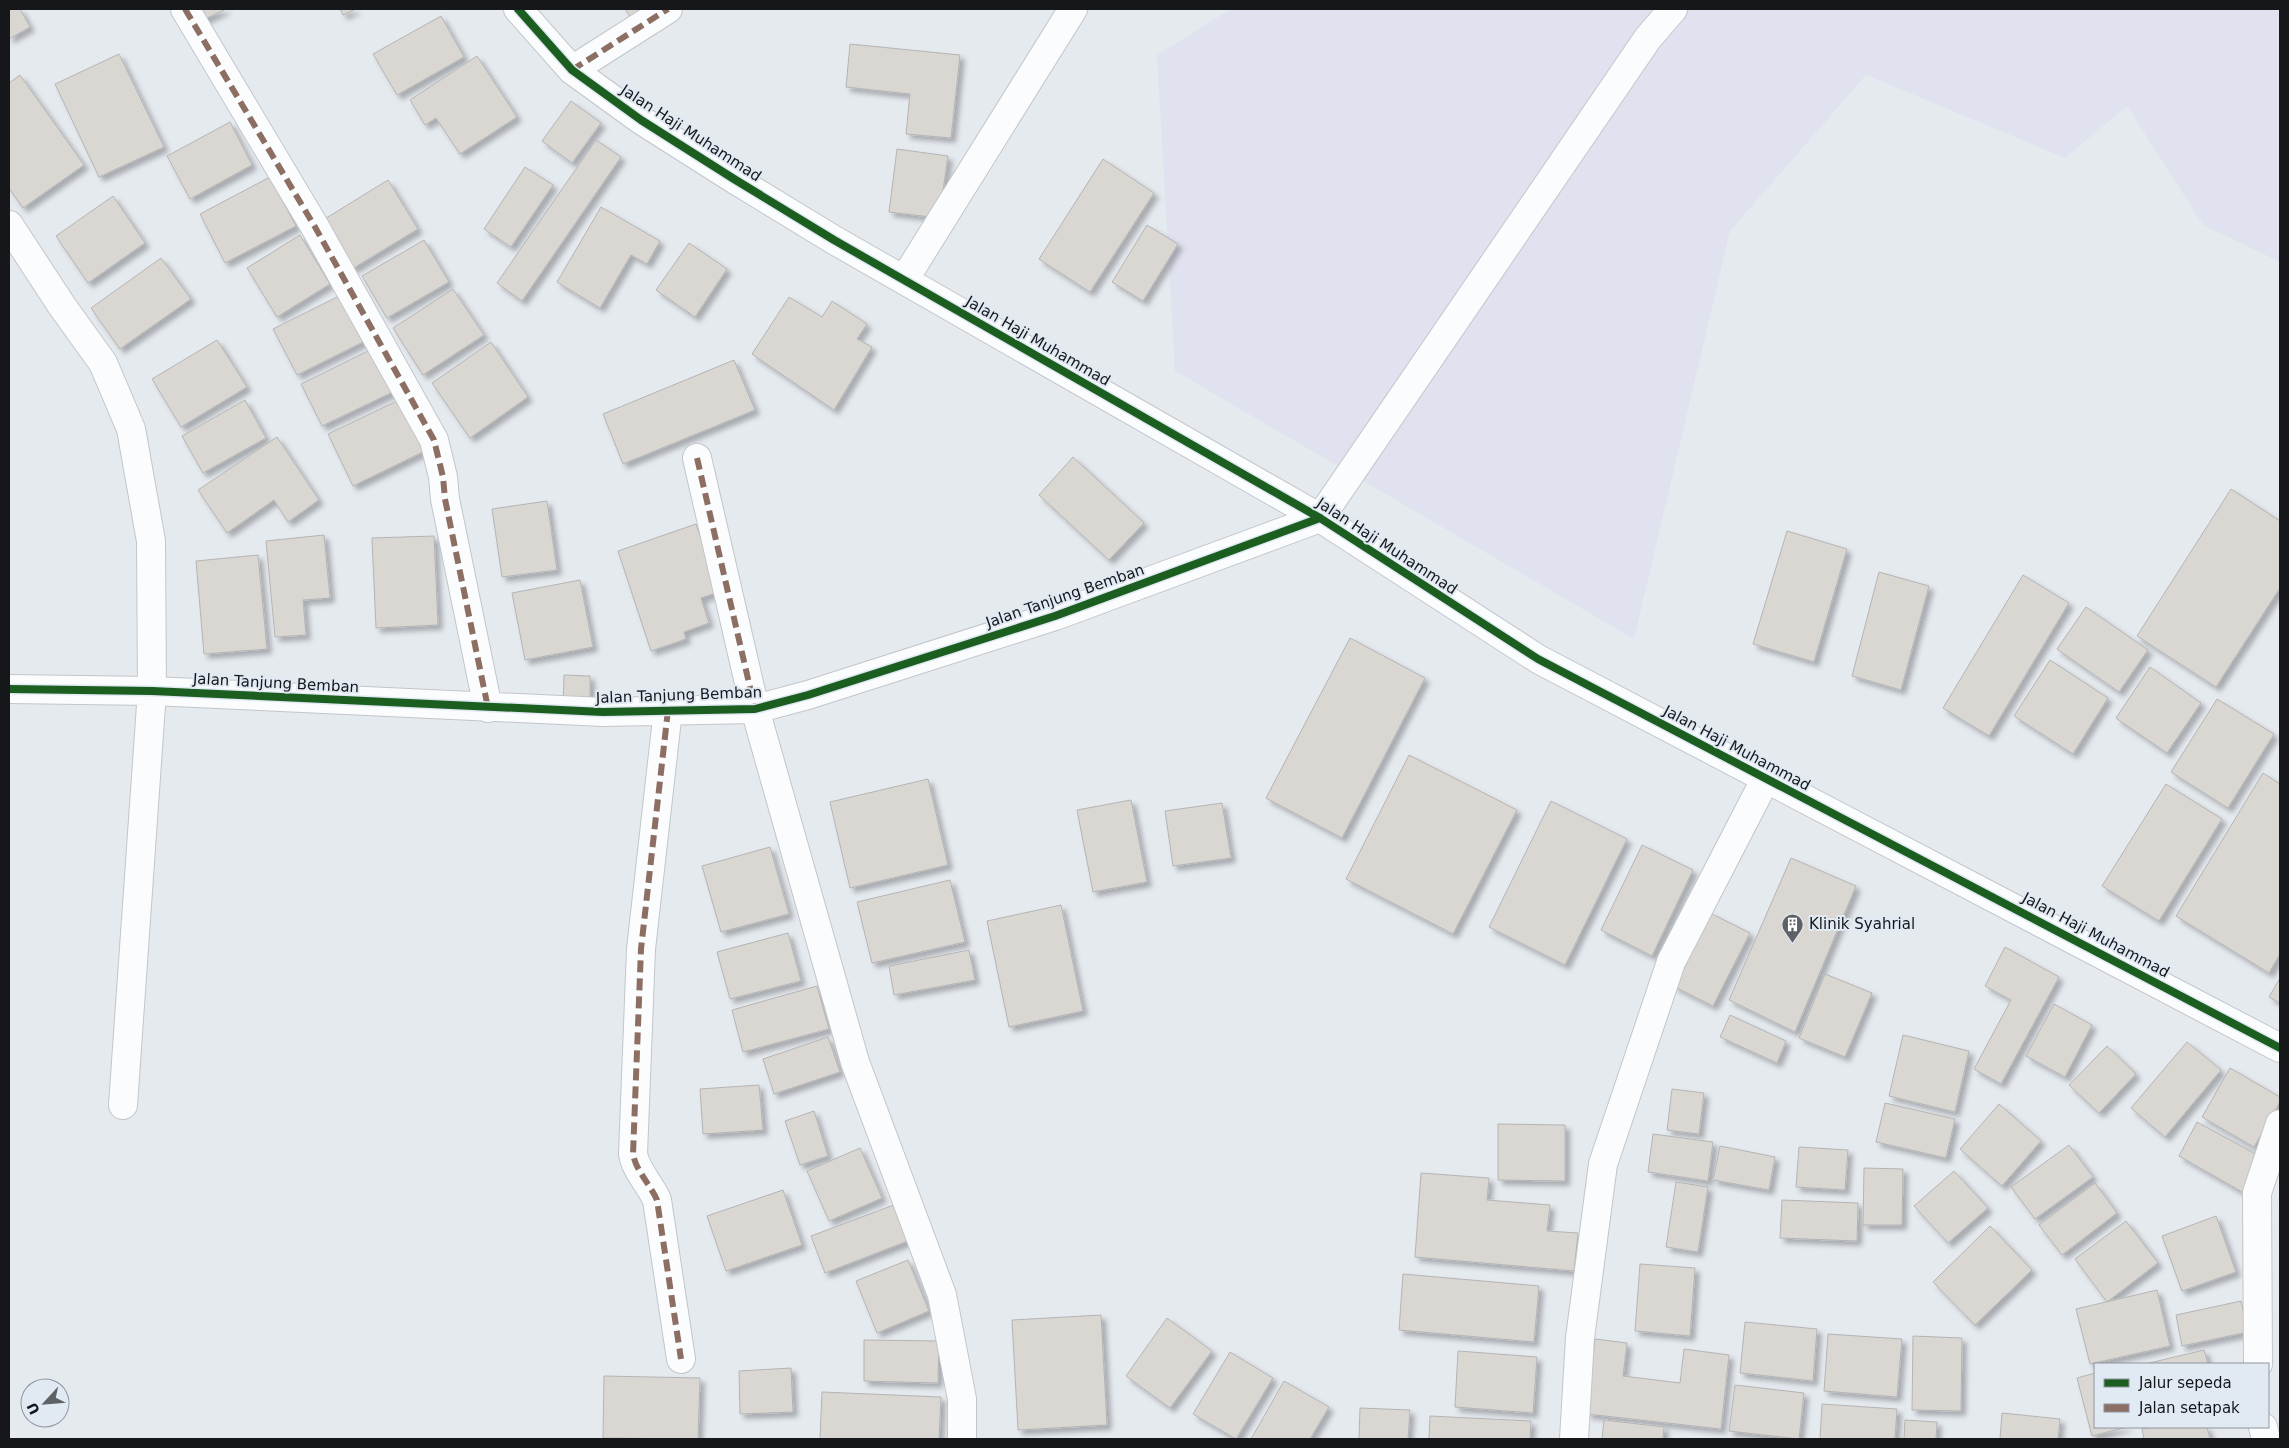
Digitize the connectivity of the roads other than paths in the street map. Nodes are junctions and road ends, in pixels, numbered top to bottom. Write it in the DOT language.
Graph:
graph roads {
  1 [pos="185,9"];
  2 [pos="518,9"];
  3 [pos="668,9"];
  4 [pos="1073,9"];
  5 [pos="1673,9"];
  6 [pos="572,70"];
  7 [pos="9,225"];
  8 [pos="904,280"];
  9 [pos="697,458"];
  10 [pos="1320,518"];
  11 [pos="9,689"];
  12 [pos="152,690"];
  13 [pos="488,708"];
  14 [pos="755,709"];
  15 [pos="668,710"];
  16 [pos="1766,778"];
  17 [pos="2280,1048"];
  18 [pos="123,1105"];
  19 [pos="2280,1124"];
  20 [pos="681,1359"];
  21 [pos="2258,1363"];
  22 [pos="962,1439"];
  23 [pos="1574,1439"];
  1 -- 13 [label="street"];
  2 -- 6 [label="street, Jalan Haji Muhammad"];
  3 -- 6 [label="street"];
  4 -- 8 [label="street"];
  5 -- 10 [label="street"];
  6 -- 8 [label="street, Jalan Haji Muhammad"];
  7 -- 12 [label="street"];
  8 -- 10 [label="street, Jalan Haji Muhammad"];
  9 -- 14 [label="street"];
  10 -- 14 [label="street, Jalan Tanjung Bemban"];
  10 -- 16 [label="street, Jalan Haji Muhammad"];
  11 -- 12 [label="street, Jalan Tanjung Bemban"];
  12 -- 13 [label="street, Jalan Tanjung Bemban"];
  12 -- 18 [label="street"];
  13 -- 15 [label="street, Jalan Tanjung Bemban"];
  14 -- 15 [label="street, Jalan Tanjung Bemban"];
  14 -- 22 [label="street"];
  15 -- 20 [label="street"];
  16 -- 17 [label="street, Jalan Haji Muhammad"];
  16 -- 23 [label="street"];
  19 -- 21 [label="street"];
}
